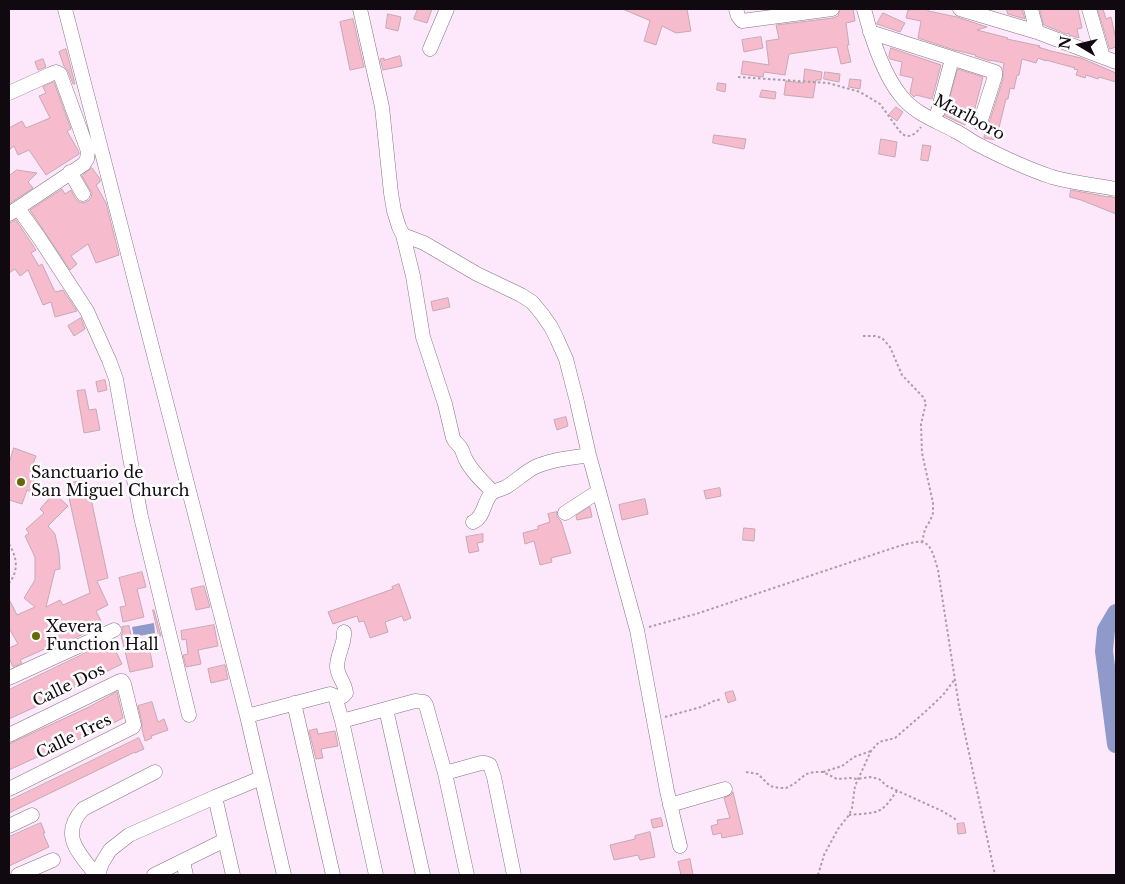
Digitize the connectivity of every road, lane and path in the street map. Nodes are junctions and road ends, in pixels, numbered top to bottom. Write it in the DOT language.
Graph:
graph roads {
  1 [pos="65,9"];
  2 [pos="360,9"];
  3 [pos="447,9"];
  4 [pos="736,9"];
  5 [pos="832,9"];
  6 [pos="864,9"];
  7 [pos="960,9"];
  8 [pos="1031,9"];
  9 [pos="1089,9"];
  10 [pos="976,12"];
  11 [pos="870,32"];
  12 [pos="1037,32"];
  13 [pos="430,48"];
  14 [pos="1103,57"];
  15 [pos="952,58"];
  16 [pos="1116,62"];
  17 [pos="738,77"];
  18 [pos="9,93"];
  19 [pos="938,111"];
  20 [pos="980,123"];
  21 [pos="917,132"];
  22 [pos="70,172"];
  23 [pos="1116,189"];
  24 [pos="83,194"];
  25 [pos="13,211"];
  26 [pos="403,235"];
  27 [pos="862,336"];
  28 [pos="589,455"];
  29 [pos="599,491"];
  30 [pos="493,492"];
  31 [pos="565,514"];
  32 [pos="473,522"];
  33 [pos="922,542"];
  34 [pos="9,544"];
  35 [pos="9,583"];
  36 [pos="114,630"];
  37 [pos="637,630"];
  38 [pos="344,632"];
  39 [pos="9,678"];
  40 [pos="955,678"];
  41 [pos="336,699"];
  42 [pos="722,699"];
  43 [pos="294,703"];
  44 [pos="129,704"];
  45 [pos="386,709"];
  46 [pos="189,715"];
  47 [pos="247,716"];
  48 [pos="653,720"];
  49 [pos="342,721"];
  50 [pos="9,735"];
  51 [pos="871,751"];
  52 [pos="155,772"];
  53 [pos="746,772"];
  54 [pos="824,772"];
  55 [pos="445,773"];
  56 [pos="261,778"];
  57 [pos="857,779"];
  58 [pos="9,789"];
  59 [pos="725,789"];
  60 [pos="898,790"];
  61 [pos="215,797"];
  62 [pos="670,805"];
  63 [pos="32,815"];
  64 [pos="849,815"];
  65 [pos="957,820"];
  66 [pos="9,826"];
  67 [pos="225,840"];
  68 [pos="680,846"];
  69 [pos="53,860"];
  70 [pos="185,868"];
  71 [pos="18,875"];
  72 [pos="97,875"];
  73 [pos="154,875"];
  74 [pos="233,875"];
  75 [pos="284,875"];
  76 [pos="334,875"];
  77 [pos="376,875"];
  78 [pos="423,875"];
  79 [pos="467,875"];
  80 [pos="514,875"];
  81 [pos="818,875"];
  82 [pos="995,875"];
  1 -- 47 [label="street"];
  2 -- 26 [label="street"];
  3 -- 13 [label="street"];
  4 -- 5 [label="street"];
  6 -- 11 [label="street, Marlboro"];
  7 -- 10 [label="street"];
  8 -- 12 [label="street"];
  9 -- 14 [label="street"];
  10 -- 12 [label="street"];
  11 -- 15 [label="street"];
  11 -- 23 [label="street, Marlboro"];
  12 -- 14 [label="street"];
  14 -- 16 [label="street"];
  15 -- 19 [label="street"];
  15 -- 20 [label="street"];
  17 -- 21 [label="path"];
  18 -- 22 [label="street"];
  22 -- 24 [label="street"];
  22 -- 25 [label="street"];
  25 -- 46 [label="street"];
  26 -- 28 [label="street"];
  26 -- 30 [label="street"];
  27 -- 33 [label="path"];
  28 -- 29 [label="street"];
  28 -- 30 [label="street"];
  29 -- 31 [label="street"];
  29 -- 37 [label="street"];
  30 -- 32 [label="street"];
  33 -- 37 [label="path"];
  33 -- 40 [label="path"];
  34 -- 35 [label="path"];
  36 -- 39 [label="street"];
  37 -- 48 [label="street"];
  38 -- 41 [label="street"];
  40 -- 51 [label="path"];
  40 -- 82 [label="path"];
  41 -- 43 [label="street"];
  41 -- 49 [label="street"];
  42 -- 48 [label="path"];
  43 -- 47 [label="street"];
  43 -- 76 [label="street"];
  44 -- 50 [label="street, Calle Dos"];
  44 -- 58 [label="street, Calle Tres"];
  45 -- 49 [label="street"];
  45 -- 55 [label="street"];
  45 -- 78 [label="street"];
  47 -- 56 [label="street"];
  48 -- 62 [label="street"];
  49 -- 77 [label="street"];
  51 -- 54 [label="path"];
  51 -- 57 [label="path"];
  52 -- 72 [label="street"];
  53 -- 54 [label="path"];
  54 -- 57 [label="path"];
  55 -- 79 [label="street"];
  55 -- 80 [label="street"];
  56 -- 61 [label="street"];
  56 -- 75 [label="street"];
  57 -- 60 [label="path"];
  57 -- 64 [label="path"];
  59 -- 62 [label="street"];
  60 -- 64 [label="path"];
  60 -- 65 [label="path"];
  61 -- 67 [label="street"];
  61 -- 72 [label="street"];
  62 -- 68 [label="street"];
  63 -- 66 [label="street"];
  64 -- 81 [label="path"];
  67 -- 70 [label="street"];
  67 -- 74 [label="street"];
  69 -- 71 [label="street"];
  70 -- 73 [label="street"];
}
